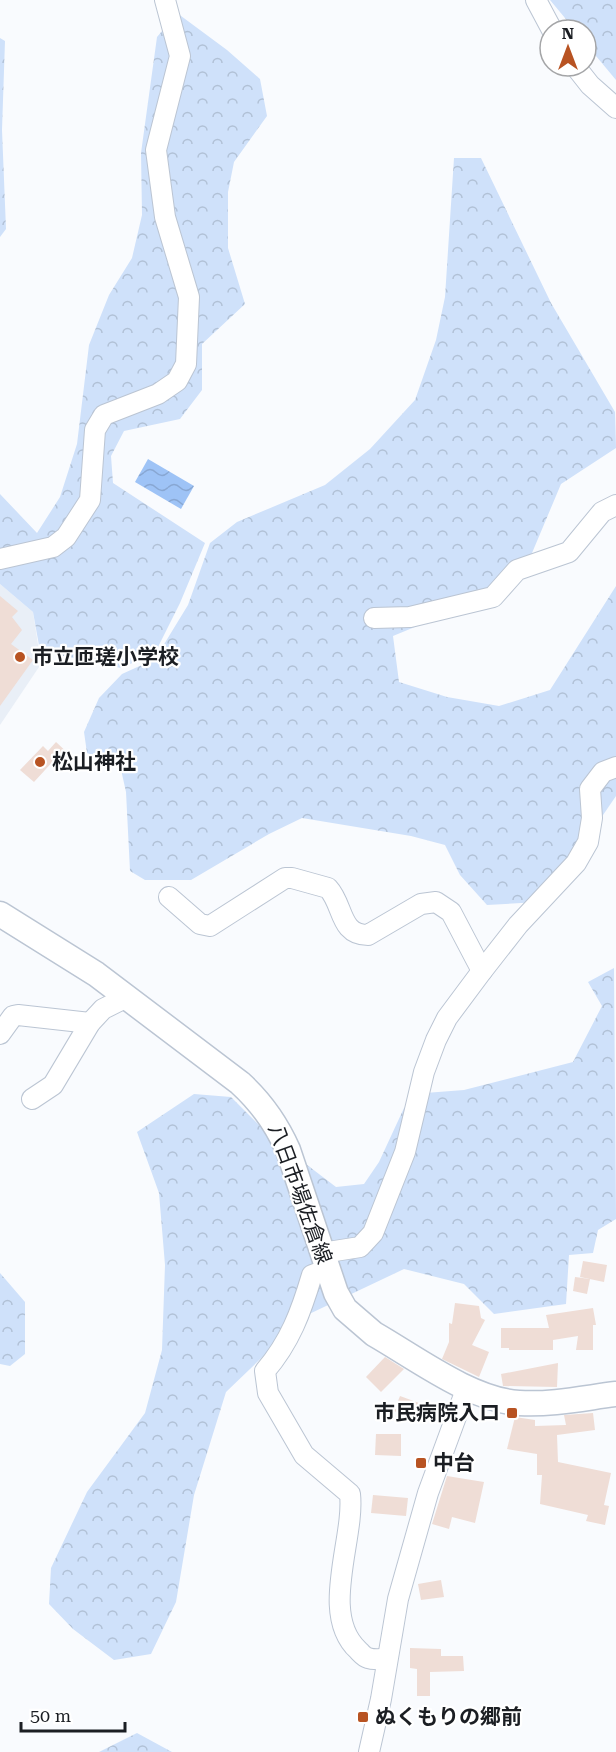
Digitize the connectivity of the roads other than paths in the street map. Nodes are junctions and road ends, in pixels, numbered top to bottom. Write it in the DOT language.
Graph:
graph roads {
  1 [pos="165,0"];
  2 [pos="536,0"];
  3 [pos="546,18"];
  4 [pos="584,78"];
  5 [pos="616,108"];
  6 [pos="616,505"];
  7 [pos="0,559"];
  8 [pos="374,618"];
  9 [pos="616,767"];
  10 [pos="169,897"];
  11 [pos="0,914"];
  12 [pos="482,971"];
  13 [pos="127,997"];
  14 [pos="90,1023"];
  15 [pos="0,1034"];
  16 [pos="32,1099"];
  17 [pos="325,1261"];
  18 [pos="467,1387"];
  19 [pos="616,1394"];
  20 [pos="386,1659"];
  21 [pos="369,1752"];
  1 -- 7 [label="street"];
  2 -- 3 [label="street"];
  4 -- 5 [label="street"];
  6 -- 8 [label="street"];
  9 -- 12 [label="street"];
  10 -- 12 [label="street"];
  11 -- 13 [label="main road, 八日市場佐倉線"];
  12 -- 17 [label="street"];
  13 -- 14 [label="street"];
  13 -- 17 [label="main road, 八日市場佐倉線"];
  14 -- 15 [label="street"];
  14 -- 16 [label="street"];
  17 -- 18 [label="main road, 八日市場佐倉線"];
  17 -- 20 [label="street"];
  18 -- 19 [label="main road, 八日市場佐倉線"];
  18 -- 20 [label="street"];
  20 -- 21 [label="street"];
}
